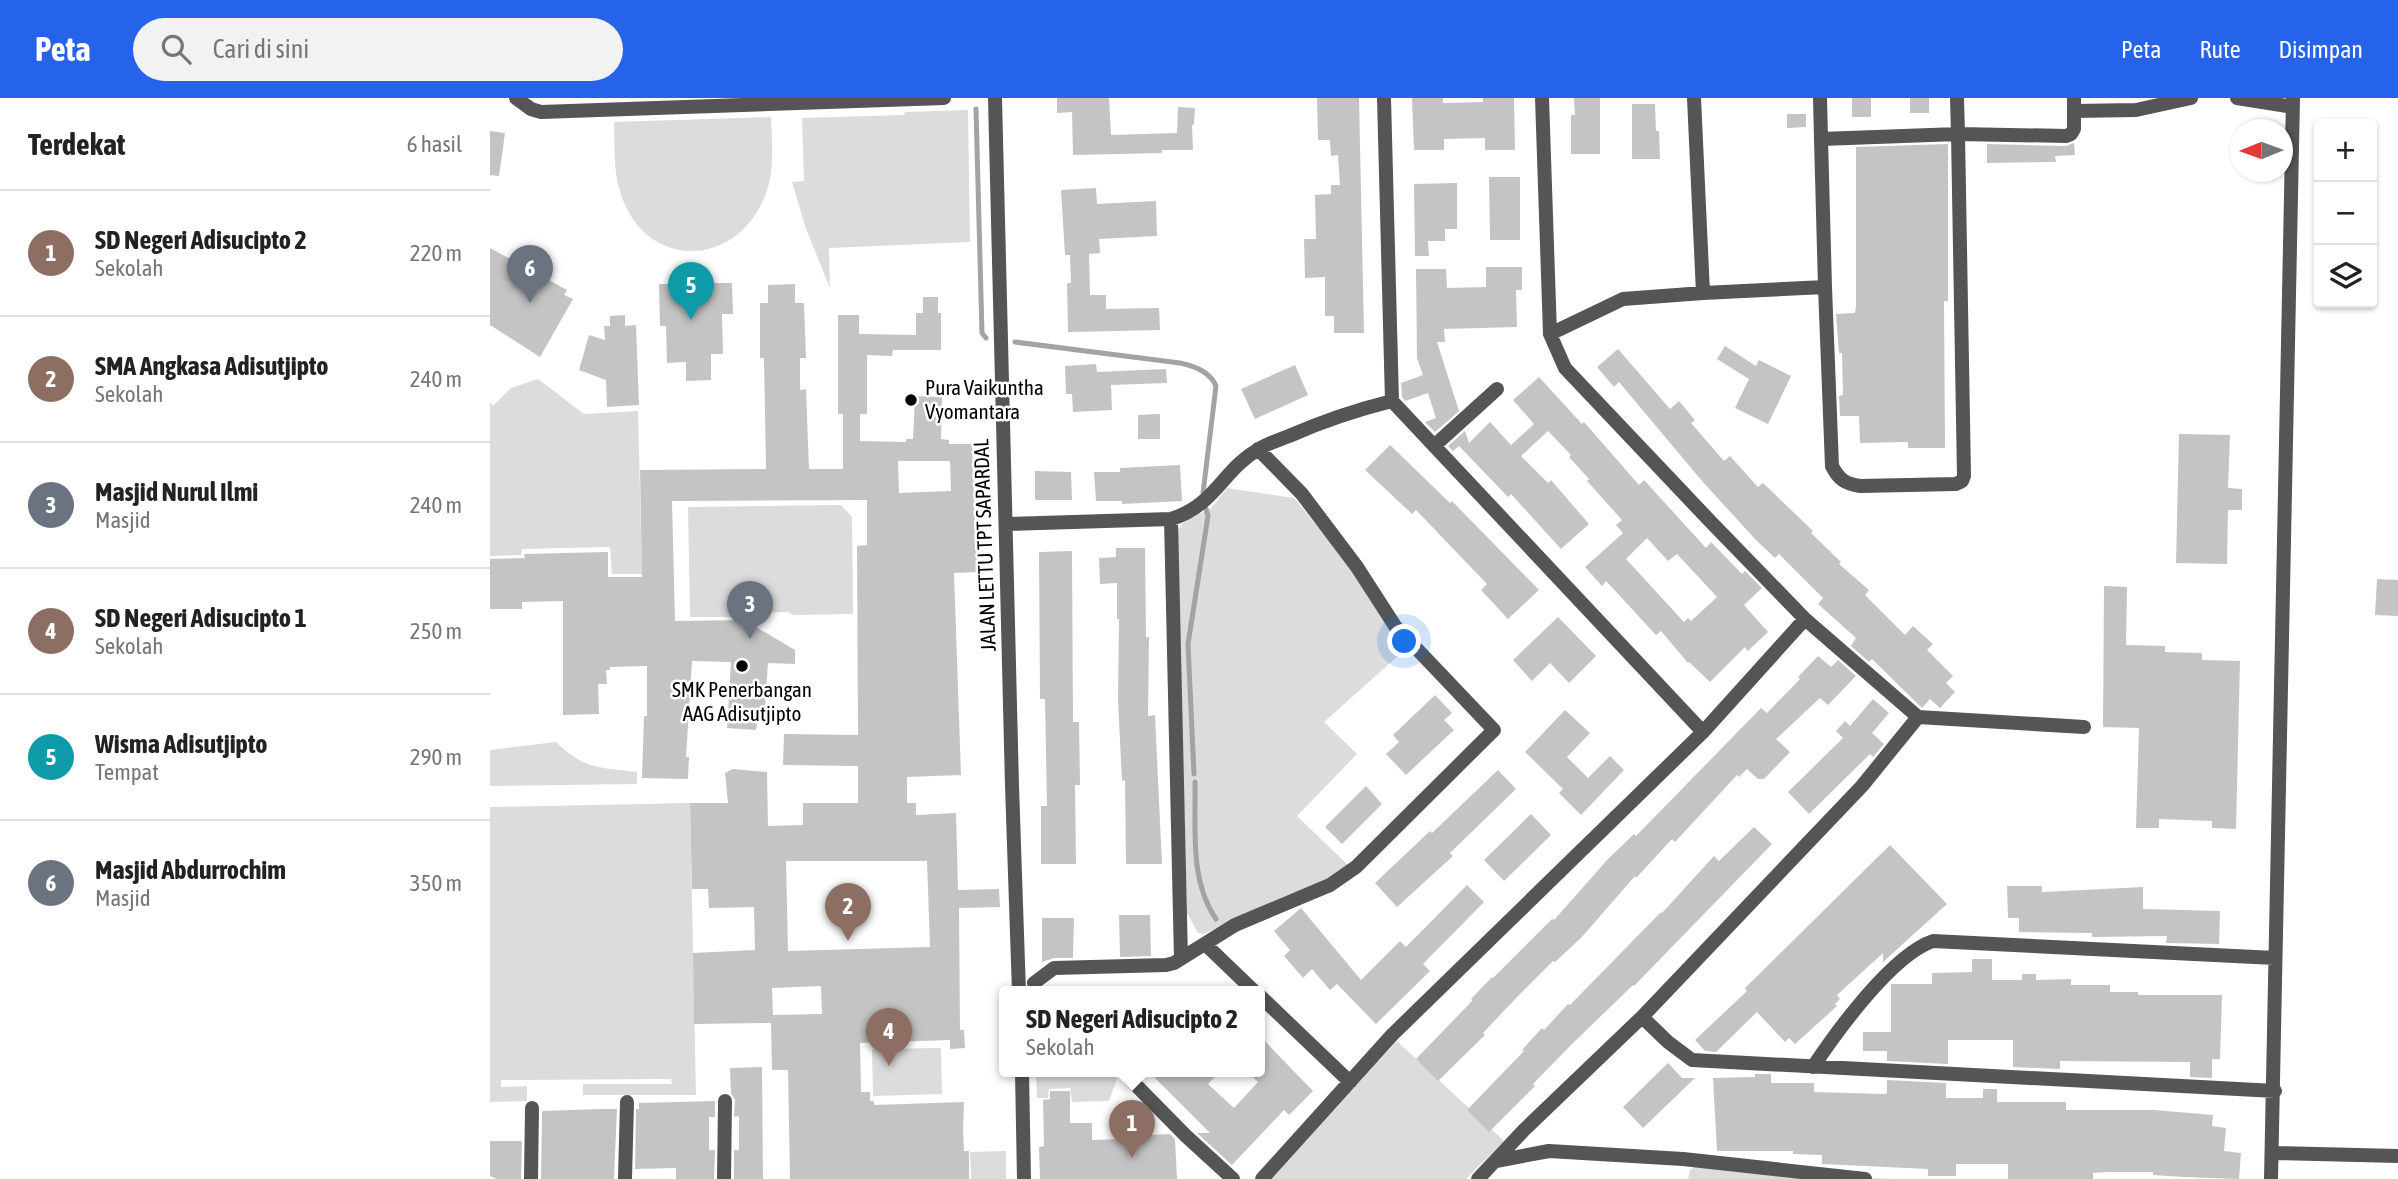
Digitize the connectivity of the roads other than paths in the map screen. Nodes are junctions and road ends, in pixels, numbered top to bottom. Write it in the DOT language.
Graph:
graph roads {
  1 [pos="516,98"];
  2 [pos="944,98"];
  3 [pos="995,98"];
  4 [pos="1384,98"];
  5 [pos="1542,98"];
  6 [pos="1694,98"];
  7 [pos="1820,98"];
  8 [pos="1957,98"];
  9 [pos="2191,98"];
  10 [pos="2237,98"];
  11 [pos="2293,103"];
  12 [pos="2074,105"];
  13 [pos="1958,134"];
  14 [pos="1821,139"];
  15 [pos="1825,287"];
  16 [pos="1703,293"];
  17 [pos="1550,334"];
  18 [pos="1497,389"];
  19 [pos="1392,401"];
  20 [pos="1434,446"];
  21 [pos="1258,449"];
  22 [pos="1171,519"];
  23 [pos="1006,524"];
  24 [pos="1805,619"];
  25 [pos="1918,717"];
  26 [pos="2084,727"];
  27 [pos="1703,732"];
  28 [pos="1205,944"];
  29 [pos="2275,958"];
  30 [pos="1181,959"];
  31 [pos="1019,986"];
  32 [pos="1040,986"];
  33 [pos="1249,986"];
  34 [pos="1265,1001"];
  35 [pos="1642,1017"];
  36 [pos="1813,1067"];
  37 [pos="1021,1077"];
  38 [pos="1128,1077"];
  39 [pos="1350,1082"];
  40 [pos="2275,1091"];
  41 [pos="627,1101"];
  42 [pos="725,1101"];
  43 [pos="532,1108"];
  44 [pos="2273,1153"];
  45 [pos="2398,1156"];
  46 [pos="1496,1161"];
  47 [pos="531,1179"];
  48 [pos="625,1179"];
  49 [pos="724,1179"];
  50 [pos="1024,1179"];
  51 [pos="1233,1179"];
  52 [pos="1262,1179"];
  53 [pos="1478,1179"];
  54 [pos="1865,1179"];
  55 [pos="2271,1179"];
  1 -- 2 [label="street"];
  3 -- 23 [label="street, JALAN LETTU TPT SAPARDAL"];
  4 -- 19 [label="street"];
  5 -- 17 [label="street"];
  6 -- 16 [label="street"];
  7 -- 14 [label="street"];
  8 -- 13 [label="street"];
  9 -- 12 [label="street"];
  10 -- 11 [label="street"];
  11 -- 29 [label="street"];
  12 -- 13 [label="street"];
  13 -- 14 [label="street"];
  13 -- 15 [label="street"];
  14 -- 15 [label="street"];
  15 -- 16 [label="street"];
  16 -- 17 [label="street"];
  17 -- 24 [label="street"];
  18 -- 20 [label="street"];
  19 -- 20 [label="street"];
  19 -- 21 [label="street"];
  20 -- 27 [label="street"];
  21 -- 22 [label="street"];
  21 -- 28 [label="street"];
  22 -- 23 [label="street"];
  22 -- 30 [label="street"];
  23 -- 31 [label="street, JALAN LETTU TPT SAPARDAL"];
  24 -- 25 [label="street"];
  24 -- 27 [label="street"];
  25 -- 26 [label="street"];
  25 -- 35 [label="street"];
  27 -- 39 [label="street"];
  28 -- 30 [label="street"];
  28 -- 33 [label="street"];
  29 -- 36 [label="street"];
  29 -- 40 [label="street"];
  30 -- 32 [label="street"];
  34 -- 39 [label="street"];
  35 -- 36 [label="street"];
  35 -- 46 [label="street"];
  36 -- 40 [label="street"];
  37 -- 50 [label="street"];
  38 -- 51 [label="street"];
  39 -- 52 [label="street"];
  40 -- 44 [label="street"];
  41 -- 48 [label="street"];
  42 -- 49 [label="street"];
  43 -- 47 [label="street"];
  44 -- 45 [label="street"];
  44 -- 55 [label="street"];
  46 -- 53 [label="street"];
  46 -- 54 [label="street"];
}
